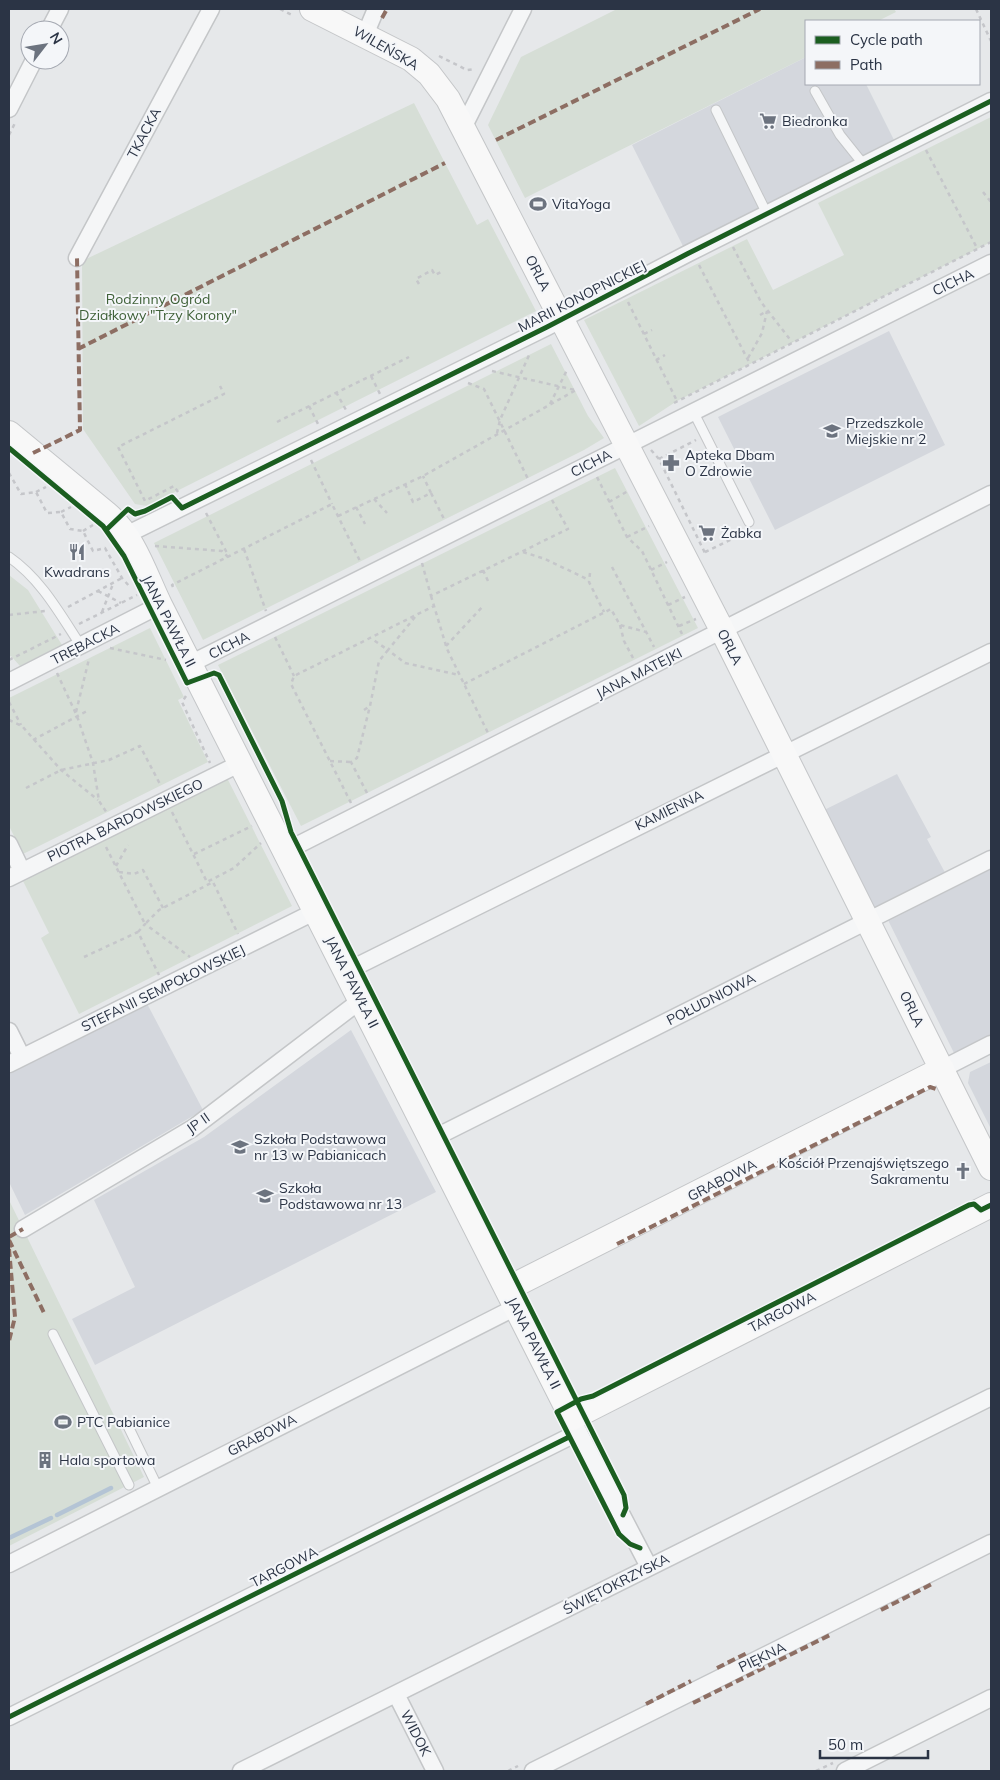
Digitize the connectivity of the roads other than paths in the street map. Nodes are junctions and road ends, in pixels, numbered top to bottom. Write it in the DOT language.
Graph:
graph roads {
  1 [pos="212,9"];
  2 [pos="376,9"];
  3 [pos="523,9"];
  4 [pos="304,13"];
  5 [pos="365,35"];
  6 [pos="29,70"];
  7 [pos="815,91"];
  8 [pos="991,102"];
  9 [pos="9,109"];
  10 [pos="716,110"];
  11 [pos="464,128"];
  12 [pos="864,165"];
  13 [pos="767,214"];
  14 [pos="77,258"];
  15 [pos="991,263"];
  16 [pos="562,319"];
  17 [pos="693,411"];
  18 [pos="9,434"];
  19 [pos="625,445"];
  20 [pos="991,494"];
  21 [pos="749,522"];
  22 [pos="112,531"];
  23 [pos="9,557"];
  24 [pos="168,599"];
  25 [pos="711,626"];
  26 [pos="991,652"];
  27 [pos="81,653"];
  28 [pos="181,662"];
  29 [pos="9,682"];
  30 [pos="783,754"];
  31 [pos="241,762"];
  32 [pos="9,844"];
  33 [pos="286,851"];
  34 [pos="991,859"];
  35 [pos="15,874"];
  36 [pos="316,911"];
  37 [pos="868,920"];
  38 [pos="347,971"];
  39 [pos="361,1000"];
  40 [pos="9,1031"];
  41 [pos="991,1044"];
  42 [pos="15,1061"];
  43 [pos="942,1069"];
  44 [pos="432,1140"];
  45 [pos="991,1168"];
  46 [pos="991,1205"];
  47 [pos="23,1230"];
  48 [pos="511,1298"];
  49 [pos="53,1334"];
  50 [pos="991,1397"];
  51 [pos="128,1424"];
  52 [pos="576,1425"];
  53 [pos="129,1484"];
  54 [pos="158,1488"];
  55 [pos="991,1543"];
  56 [pos="9,1564"];
  57 [pos="649,1567"];
  58 [pos="396,1694"];
  59 [pos="991,1698"];
  60 [pos="9,1717"];
  61 [pos="862,1768"];
  62 [pos="241,1771"];
  63 [pos="435,1771"];
  64 [pos="533,1771"];
  65 [pos="845,1771"];
  1 -- 14 [label="street, TKACKA"];
  2 -- 5 [label="street"];
  3 -- 11 [label="street"];
  4 -- 5 [label="street, WILEŃSKA"];
  5 -- 11 [label="street, WILEŃSKA"];
  6 -- 9 [label="street"];
  7 -- 12 [label="lane"];
  8 -- 12 [label="street, MARII KONOPNICKIEJ"];
  10 -- 13 [label="lane"];
  11 -- 16 [label="street, ORLA"];
  12 -- 13 [label="street, MARII KONOPNICKIEJ"];
  13 -- 16 [label="street, MARII KONOPNICKIEJ"];
  15 -- 17 [label="street, CICHA"];
  16 -- 19 [label="street, ORLA"];
  16 -- 22 [label="street, MARII KONOPNICKIEJ"];
  17 -- 19 [label="street, CICHA"];
  17 -- 21 [label="lane"];
  18 -- 22 [label="street, JANA PAWŁA II"];
  19 -- 25 [label="street, ORLA"];
  19 -- 28 [label="street, CICHA"];
  20 -- 25 [label="street, JANA MATEJKI"];
  22 -- 24 [label="street, JANA PAWŁA II"];
  23 -- 27 [label="lane"];
  24 -- 27 [label="street, TRĘBACKA"];
  24 -- 28 [label="street, JANA PAWŁA II"];
  25 -- 30 [label="street, ORLA"];
  25 -- 33 [label="street, JANA MATEJKI"];
  26 -- 30 [label="street, KAMIENNA"];
  27 -- 29 [label="street, TRĘBACKA"];
  28 -- 31 [label="street, JANA PAWŁA II"];
  30 -- 37 [label="street, ORLA"];
  30 -- 38 [label="street, KAMIENNA"];
  31 -- 33 [label="street, JANA PAWŁA II"];
  31 -- 35 [label="street, PIOTRA BARDOWSKIEGO"];
  32 -- 35 [label="street"];
  33 -- 36 [label="street, JANA PAWŁA II"];
  34 -- 37 [label="street, POŁUDNIOWA"];
  36 -- 38 [label="street, JANA PAWŁA II"];
  36 -- 42 [label="street, STEFANII SEMPOŁOWSKIEJ"];
  37 -- 43 [label="street, ORLA"];
  37 -- 44 [label="street, POŁUDNIOWA"];
  38 -- 39 [label="street, JANA PAWŁA II"];
  39 -- 44 [label="street, JANA PAWŁA II"];
  39 -- 47 [label="street, JP II"];
  40 -- 42 [label="street"];
  41 -- 43 [label="street, GRABOWA"];
  43 -- 45 [label="street, ORLA"];
  43 -- 48 [label="street, GRABOWA"];
  44 -- 48 [label="street, JANA PAWŁA II"];
  46 -- 52 [label="street, TARGOWA"];
  48 -- 52 [label="street, JANA PAWŁA II"];
  48 -- 54 [label="street, GRABOWA"];
  49 -- 53 [label="lane"];
  50 -- 57 [label="street, ŚWIĘTOKRZYSKA"];
  51 -- 54 [label="lane"];
  52 -- 57 [label="street, JANA PAWŁA II"];
  52 -- 60 [label="street, TARGOWA"];
  54 -- 56 [label="street, GRABOWA"];
  55 -- 64 [label="street, PIĘKNA"];
  57 -- 58 [label="street, ŚWIĘTOKRZYSKA"];
  58 -- 62 [label="street, ŚWIĘTOKRZYSKA"];
  58 -- 63 [label="street, WIDOK"];
  59 -- 61 [label="street"];
  61 -- 65 [label="street"];
}
